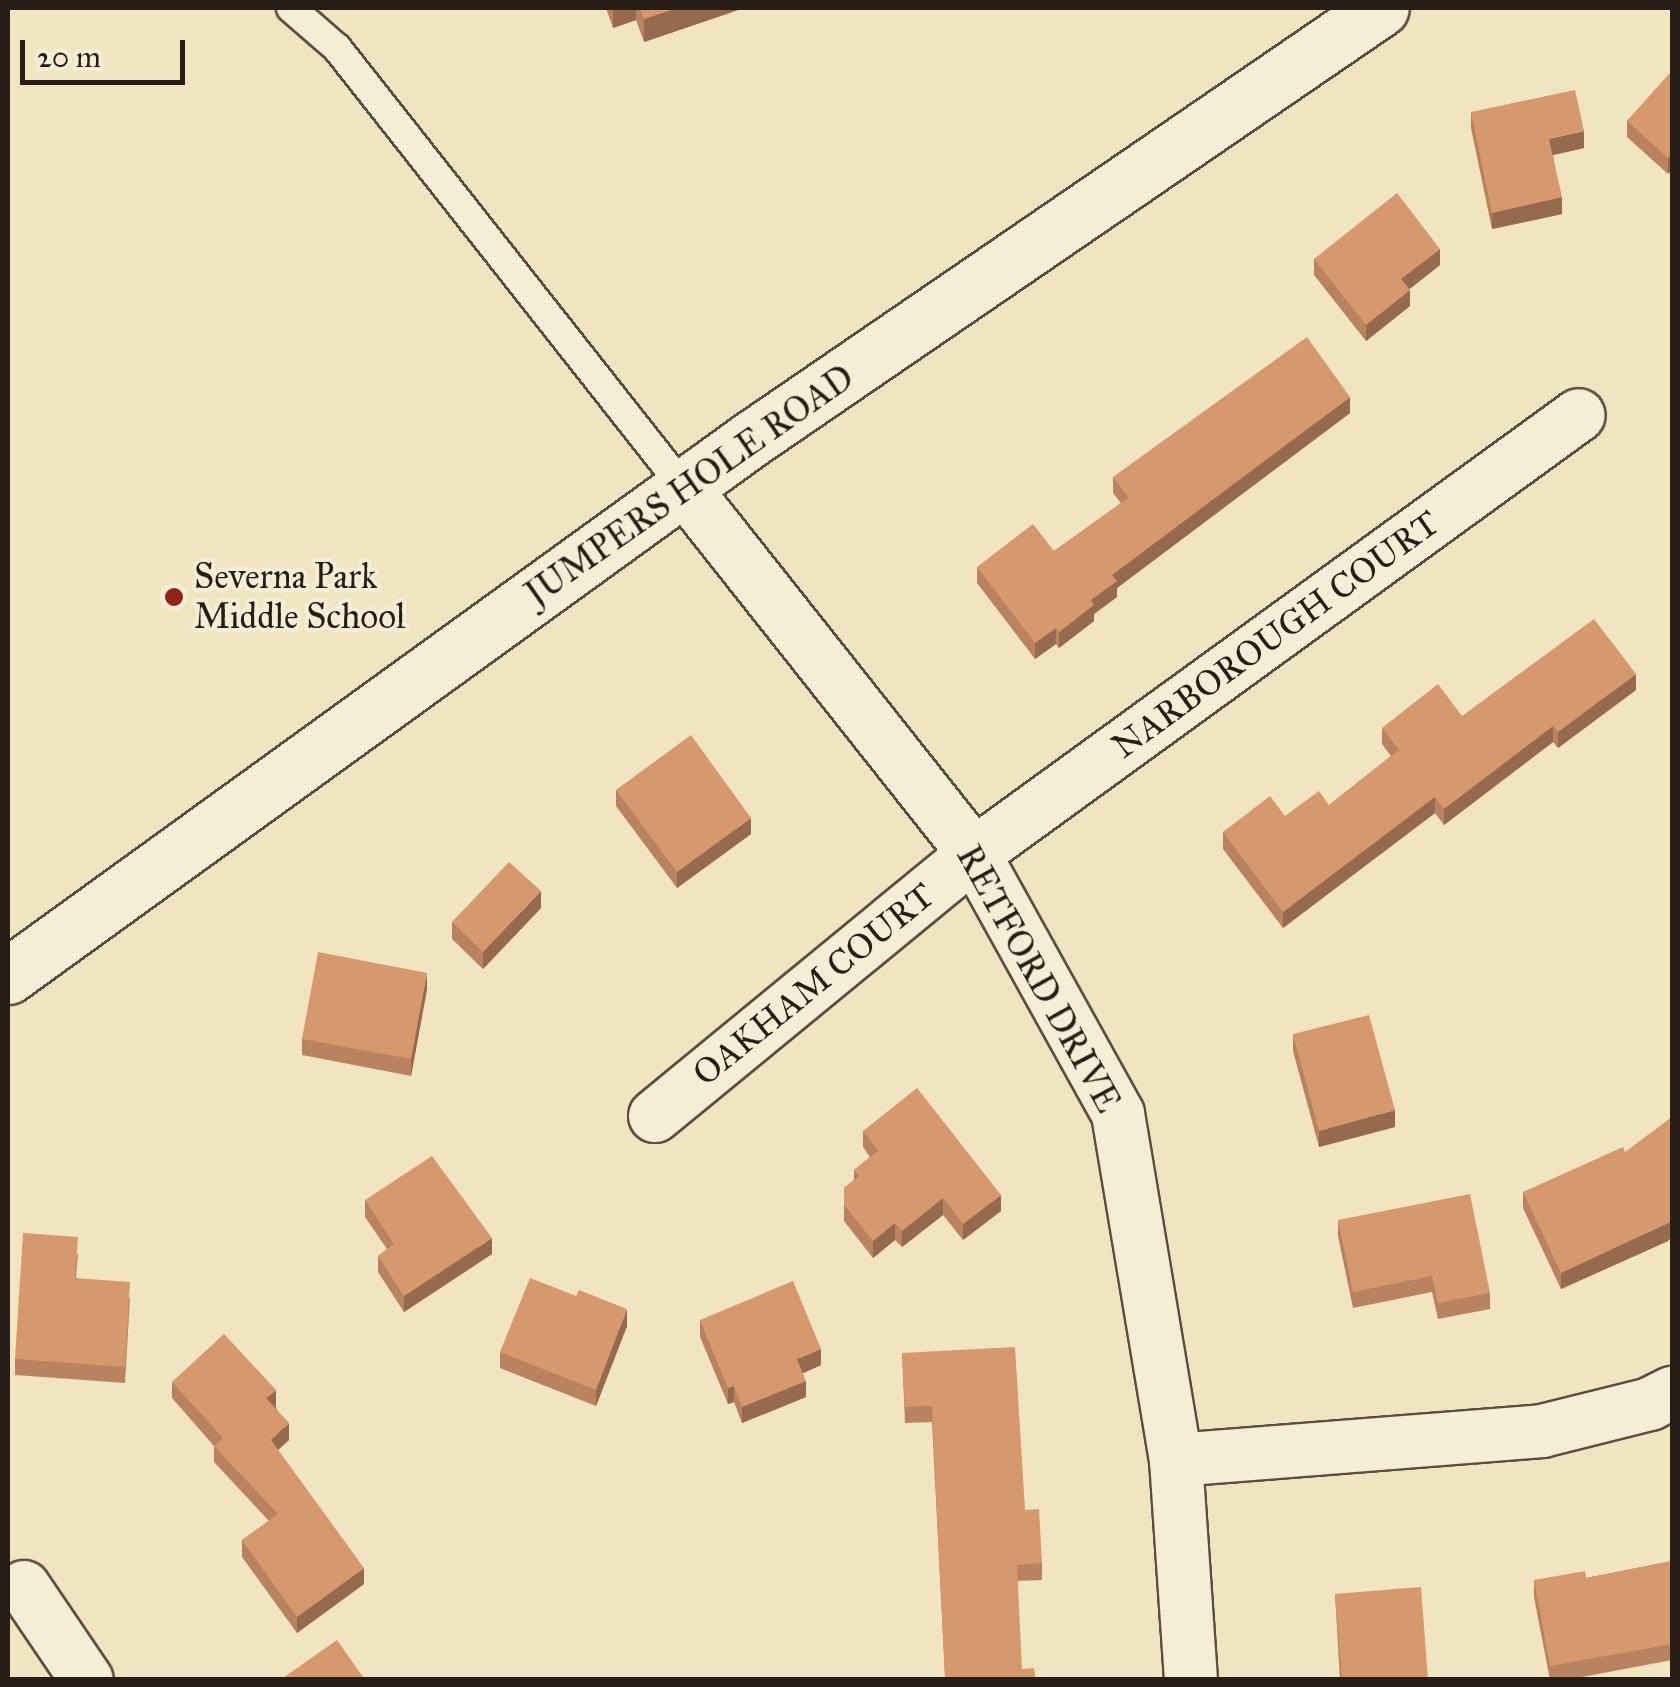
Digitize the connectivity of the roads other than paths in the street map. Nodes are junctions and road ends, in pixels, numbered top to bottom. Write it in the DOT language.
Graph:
graph roads {
  1 [pos="292,8"];
  2 [pos="1381,8"];
  3 [pos="1579,416"];
  4 [pos="684,488"];
  5 [pos="974,854"];
  6 [pos="8,976"];
  7 [pos="654,1116"];
  8 [pos="1672,1393"];
  9 [pos="1176,1460"];
  10 [pos="24,1587"];
  11 [pos="87,1680"];
  12 [pos="1191,1680"];
  1 -- 4 [label="lane"];
  2 -- 4 [label="main road, JUMPERS HOLE ROAD"];
  3 -- 5 [label="street, NARBOROUGH COURT"];
  4 -- 5 [label="street, RETFORD DRIVE"];
  4 -- 6 [label="main road, JUMPERS HOLE ROAD"];
  5 -- 7 [label="street, OAKHAM COURT"];
  5 -- 9 [label="street, RETFORD DRIVE"];
  8 -- 9 [label="street"];
  9 -- 12 [label="street, RETFORD DRIVE"];
  10 -- 11 [label="street"];
}
